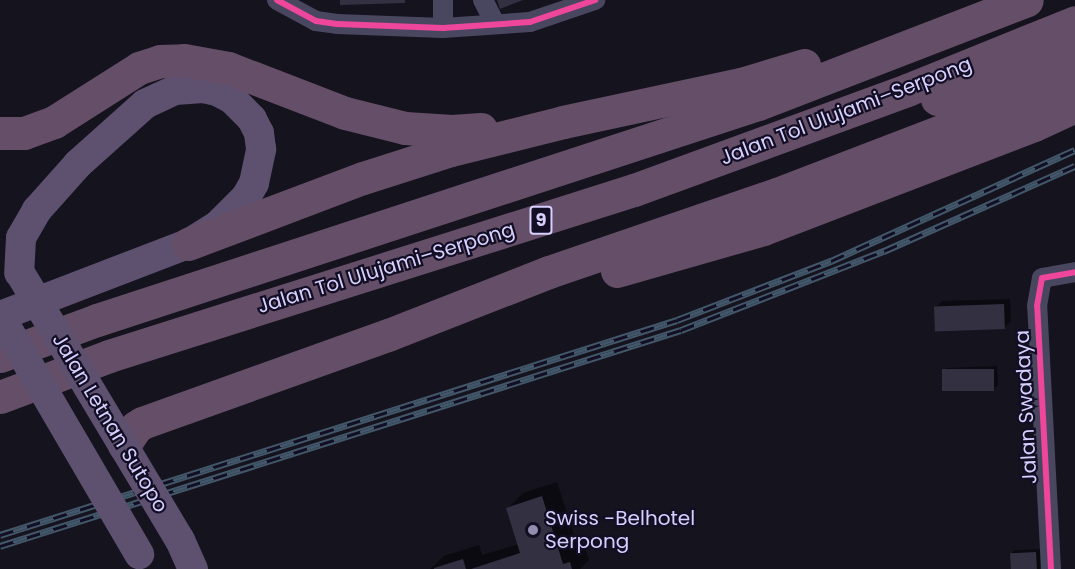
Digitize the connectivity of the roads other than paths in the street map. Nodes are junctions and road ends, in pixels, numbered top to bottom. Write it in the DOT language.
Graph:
graph roads {
  1 [pos="277,0"];
  2 [pos="443,0"];
  3 [pos="483,0"];
  4 [pos="594,0"];
  5 [pos="1021,0"];
  6 [pos="1027,0"];
  7 [pos="1075,22"];
  8 [pos="495,24"];
  9 [pos="443,28"];
  10 [pos="1075,53"];
  11 [pos="1075,77"];
  12 [pos="1075,106"];
  13 [pos="563,122"];
  14 [pos="0,133"];
  15 [pos="634,190"];
  16 [pos="0,241"];
  17 [pos="188,244"];
  18 [pos="1075,272"];
  19 [pos="21,276"];
  20 [pos="0,316"];
  21 [pos="388,335"];
  22 [pos="0,357"];
  23 [pos="0,397"];
  24 [pos="124,445"];
  25 [pos="143,561"];
  26 [pos="193,569"];
  27 [pos="1051,569"];
  1 -- 9 [label="street"];
  2 -- 9 [label="street"];
  3 -- 8 [label="street"];
  4 -- 8 [label="street"];
  5 -- 13 [label="highway"];
  6 -- 22 [label="highway, Jalan Tol Ulujami–Serpong / 9"];
  7 -- 15 [label="highway, Jalan Tol Ulujami–Serpong / 9"];
  8 -- 9 [label="street"];
  10 -- 15 [label="highway"];
  11 -- 21 [label="highway"];
  12 -- 21 [label="highway"];
  13 -- 14 [label="highway"];
  13 -- 17 [label="highway"];
  15 -- 23 [label="highway, Jalan Tol Ulujami–Serpong / 9"];
  16 -- 19 [label="main road, Jalan Letnan Sutopo"];
  17 -- 19 [label="main road"];
  17 -- 20 [label="main road"];
  18 -- 27 [label="street, Jalan Swadaya"];
  19 -- 24 [label="main road, Jalan Letnan Sutopo, bridge"];
  20 -- 25 [label="main road, Jalan Letnan Sutopo, bridge"];
  21 -- 24 [label="highway"];
  24 -- 26 [label="main road, Jalan Letnan Sutopo, bridge"];
}
